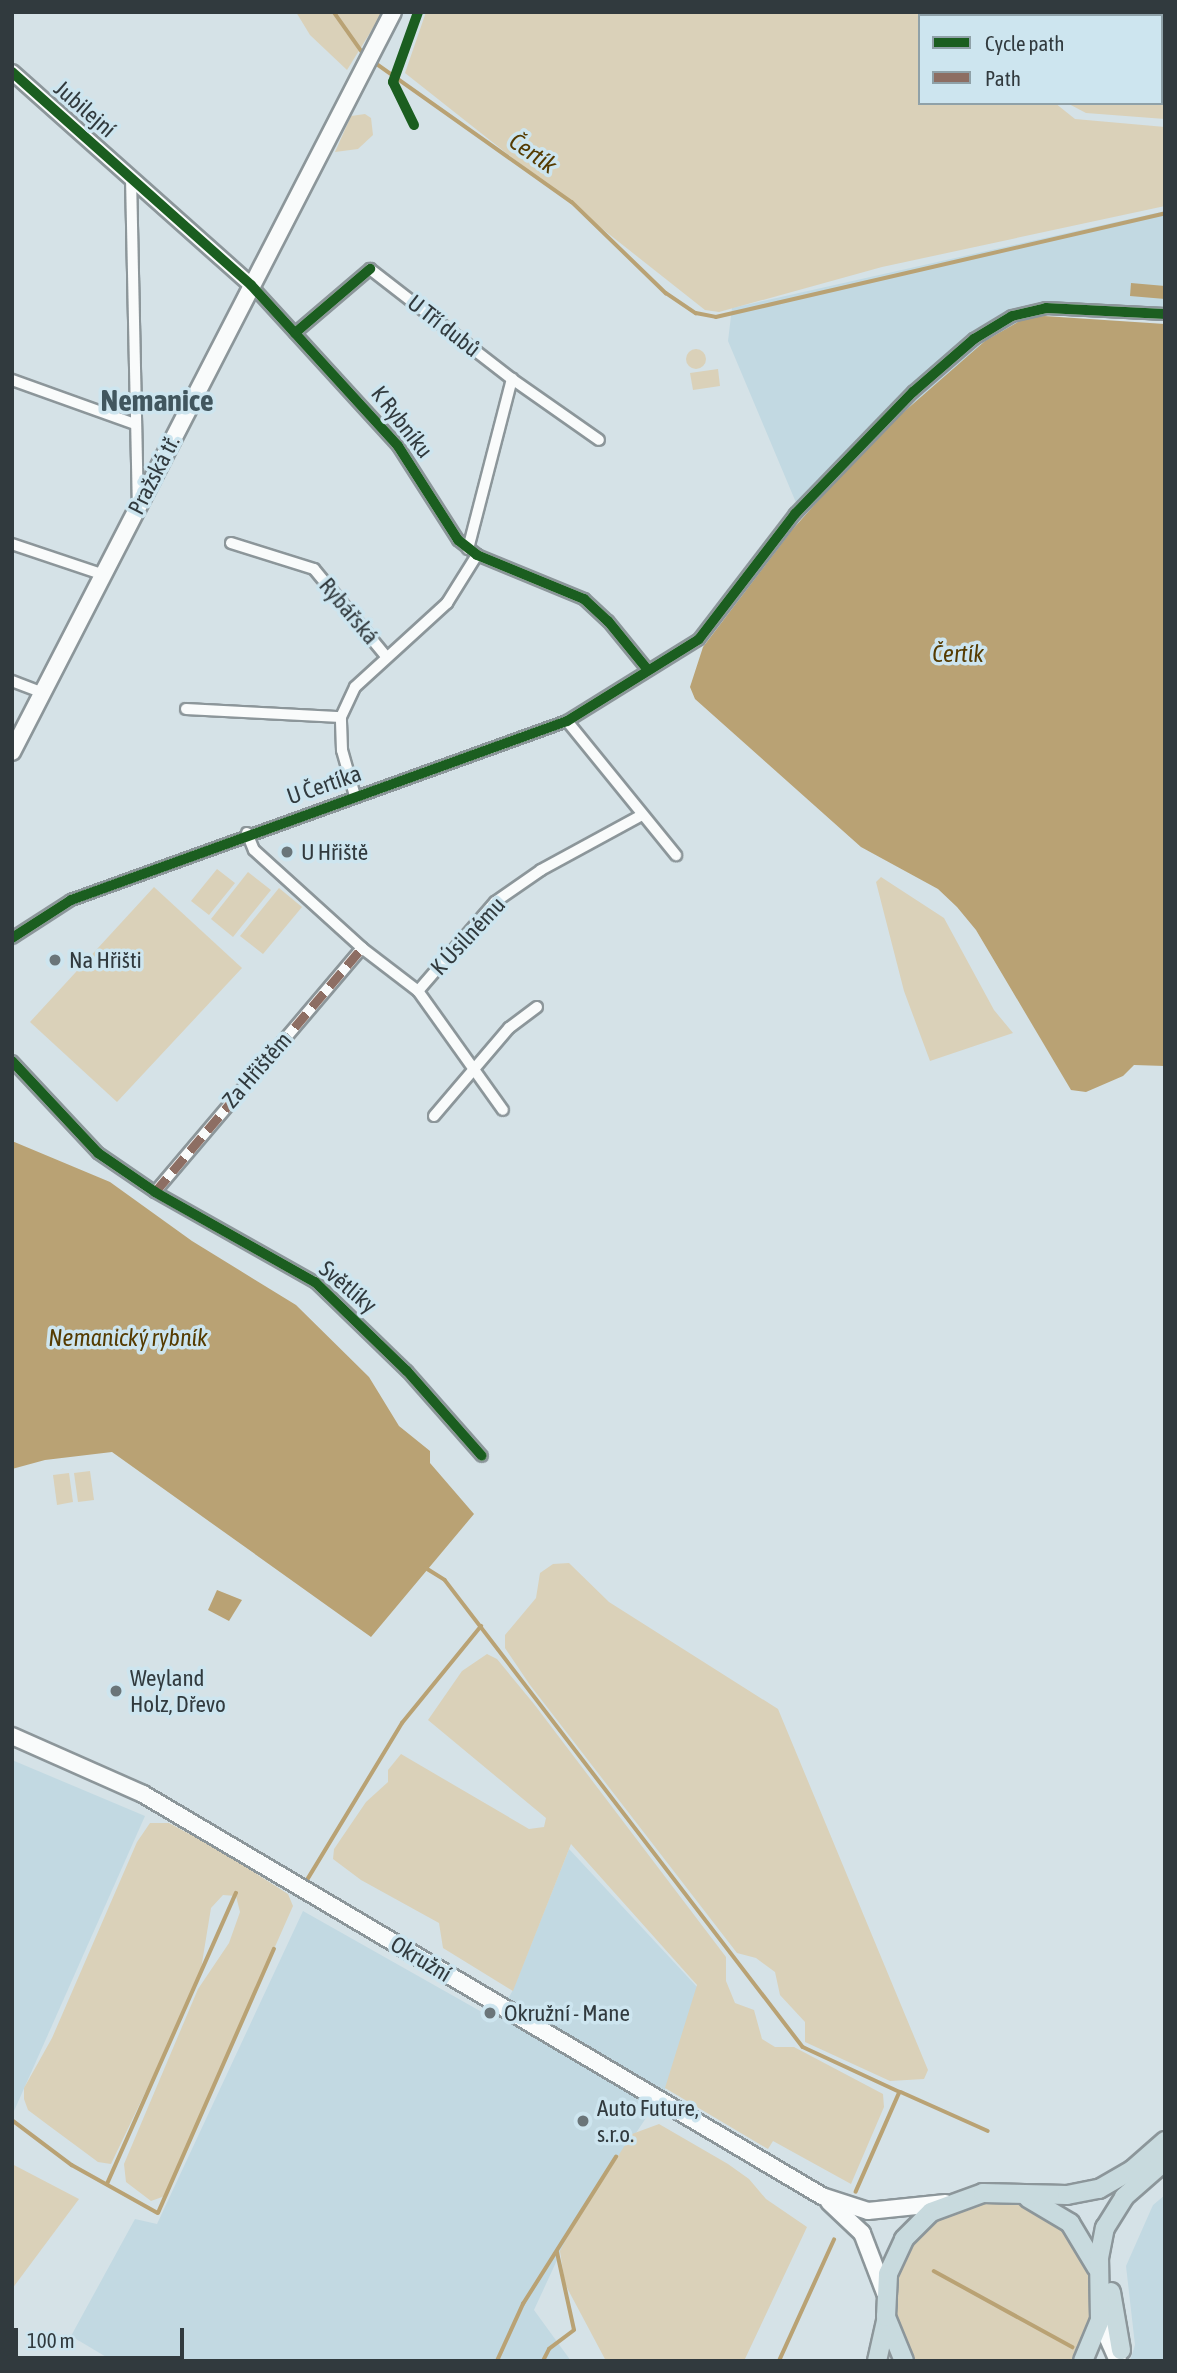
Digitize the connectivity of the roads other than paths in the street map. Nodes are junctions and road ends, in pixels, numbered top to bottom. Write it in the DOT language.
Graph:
graph roads {
  1 [pos="393,12"];
  2 [pos="12,72"];
  3 [pos="131,177"];
  4 [pos="251,285"];
  5 [pos="1165,314"];
  6 [pos="295,333"];
  7 [pos="512,379"];
  8 [pos="12,380"];
  9 [pos="135,424"];
  10 [pos="599,440"];
  11 [pos="138,507"];
  12 [pos="232,543"];
  13 [pos="12,544"];
  14 [pos="472,552"];
  15 [pos="104,575"];
  16 [pos="385,655"];
  17 [pos="648,670"];
  18 [pos="12,681"];
  19 [pos="43,693"];
  20 [pos="186,709"];
  21 [pos="341,717"];
  22 [pos="567,722"];
  23 [pos="12,752"];
  24 [pos="355,796"];
  25 [pos="642,815"];
  26 [pos="247,833"];
  27 [pos="676,855"];
  28 [pos="12,938"];
  29 [pos="362,948"];
  30 [pos="418,991"];
  31 [pos="537,1006"];
  32 [pos="12,1061"];
  33 [pos="476,1070"];
  34 [pos="503,1110"];
  35 [pos="434,1116"];
  36 [pos="155,1192"];
  37 [pos="482,1456"];
  38 [pos="12,1736"];
  39 [pos="1165,2141"];
  40 [pos="1165,2161"];
  41 [pos="1165,2172"];
  42 [pos="1018,2195"];
  43 [pos="822,2196"];
  44 [pos="948,2202"];
  45 [pos="1099,2275"];
  46 [pos="885,2293"];
  47 [pos="886,2317"];
  48 [pos="1100,2320"];
  49 [pos="1122,2357"];
  50 [pos="877,2361"];
  51 [pos="904,2361"];
  52 [pos="1083,2361"];
  1 -- 4 [label="main road, Pražská tř."];
  2 -- 3 [label="street, Jubilejní"];
  3 -- 4 [label="street, K Rybníku"];
  3 -- 9 [label="street"];
  4 -- 6 [label="street, K Rybníku"];
  4 -- 11 [label="main road, Pražská tř."];
  5 -- 17 [label="street, U Čertíka"];
  6 -- 7 [label="street, U Tří dubů"];
  6 -- 14 [label="street, K Rybníku"];
  7 -- 10 [label="street, U Tří dubů"];
  7 -- 14 [label="street, Rybářská"];
  8 -- 9 [label="street"];
  9 -- 11 [label="street"];
  11 -- 15 [label="main road, Pražská tř."];
  12 -- 16 [label="street, Rybářská"];
  13 -- 15 [label="street"];
  14 -- 16 [label="street, Rybářská"];
  14 -- 17 [label="street, K Rybníku"];
  15 -- 19 [label="main road, Pražská tř."];
  16 -- 21 [label="street, Rybářská"];
  17 -- 22 [label="street, U Čertíka"];
  18 -- 19 [label="street"];
  19 -- 23 [label="main road, Pražská tř."];
  20 -- 21 [label="street"];
  21 -- 24 [label="street, Rybářská"];
  22 -- 24 [label="street, U Čertíka"];
  22 -- 25 [label="street"];
  24 -- 26 [label="street, U Čertíka"];
  25 -- 27 [label="street"];
  25 -- 30 [label="street, K Úsilnému"];
  26 -- 28 [label="street, U Čertíka"];
  26 -- 29 [label="street"];
  29 -- 30 [label="street"];
  29 -- 36 [label="street, Za Hřištěm"];
  30 -- 33 [label="street, K Úsilnému"];
  31 -- 33 [label="street"];
  32 -- 36 [label="street"];
  33 -- 34 [label="street, K Úsilnému"];
  33 -- 35 [label="street"];
  36 -- 37 [label="street, Světlíky"];
  38 -- 43 [label="main road, Okružní"];
  39 -- 42 [label="highway"];
  40 -- 45 [label="highway"];
  41 -- 49 [label="highway"];
  42 -- 44 [label="highway"];
  42 -- 45 [label="highway"];
  43 -- 44 [label="main road, Okružní"];
  43 -- 46 [label="main road, Okružní"];
  44 -- 46 [label="highway"];
  45 -- 48 [label="highway"];
  46 -- 47 [label="highway"];
  47 -- 50 [label="highway"];
  47 -- 51 [label="highway"];
  48 -- 49 [label="main road"];
  48 -- 52 [label="highway"];
}
